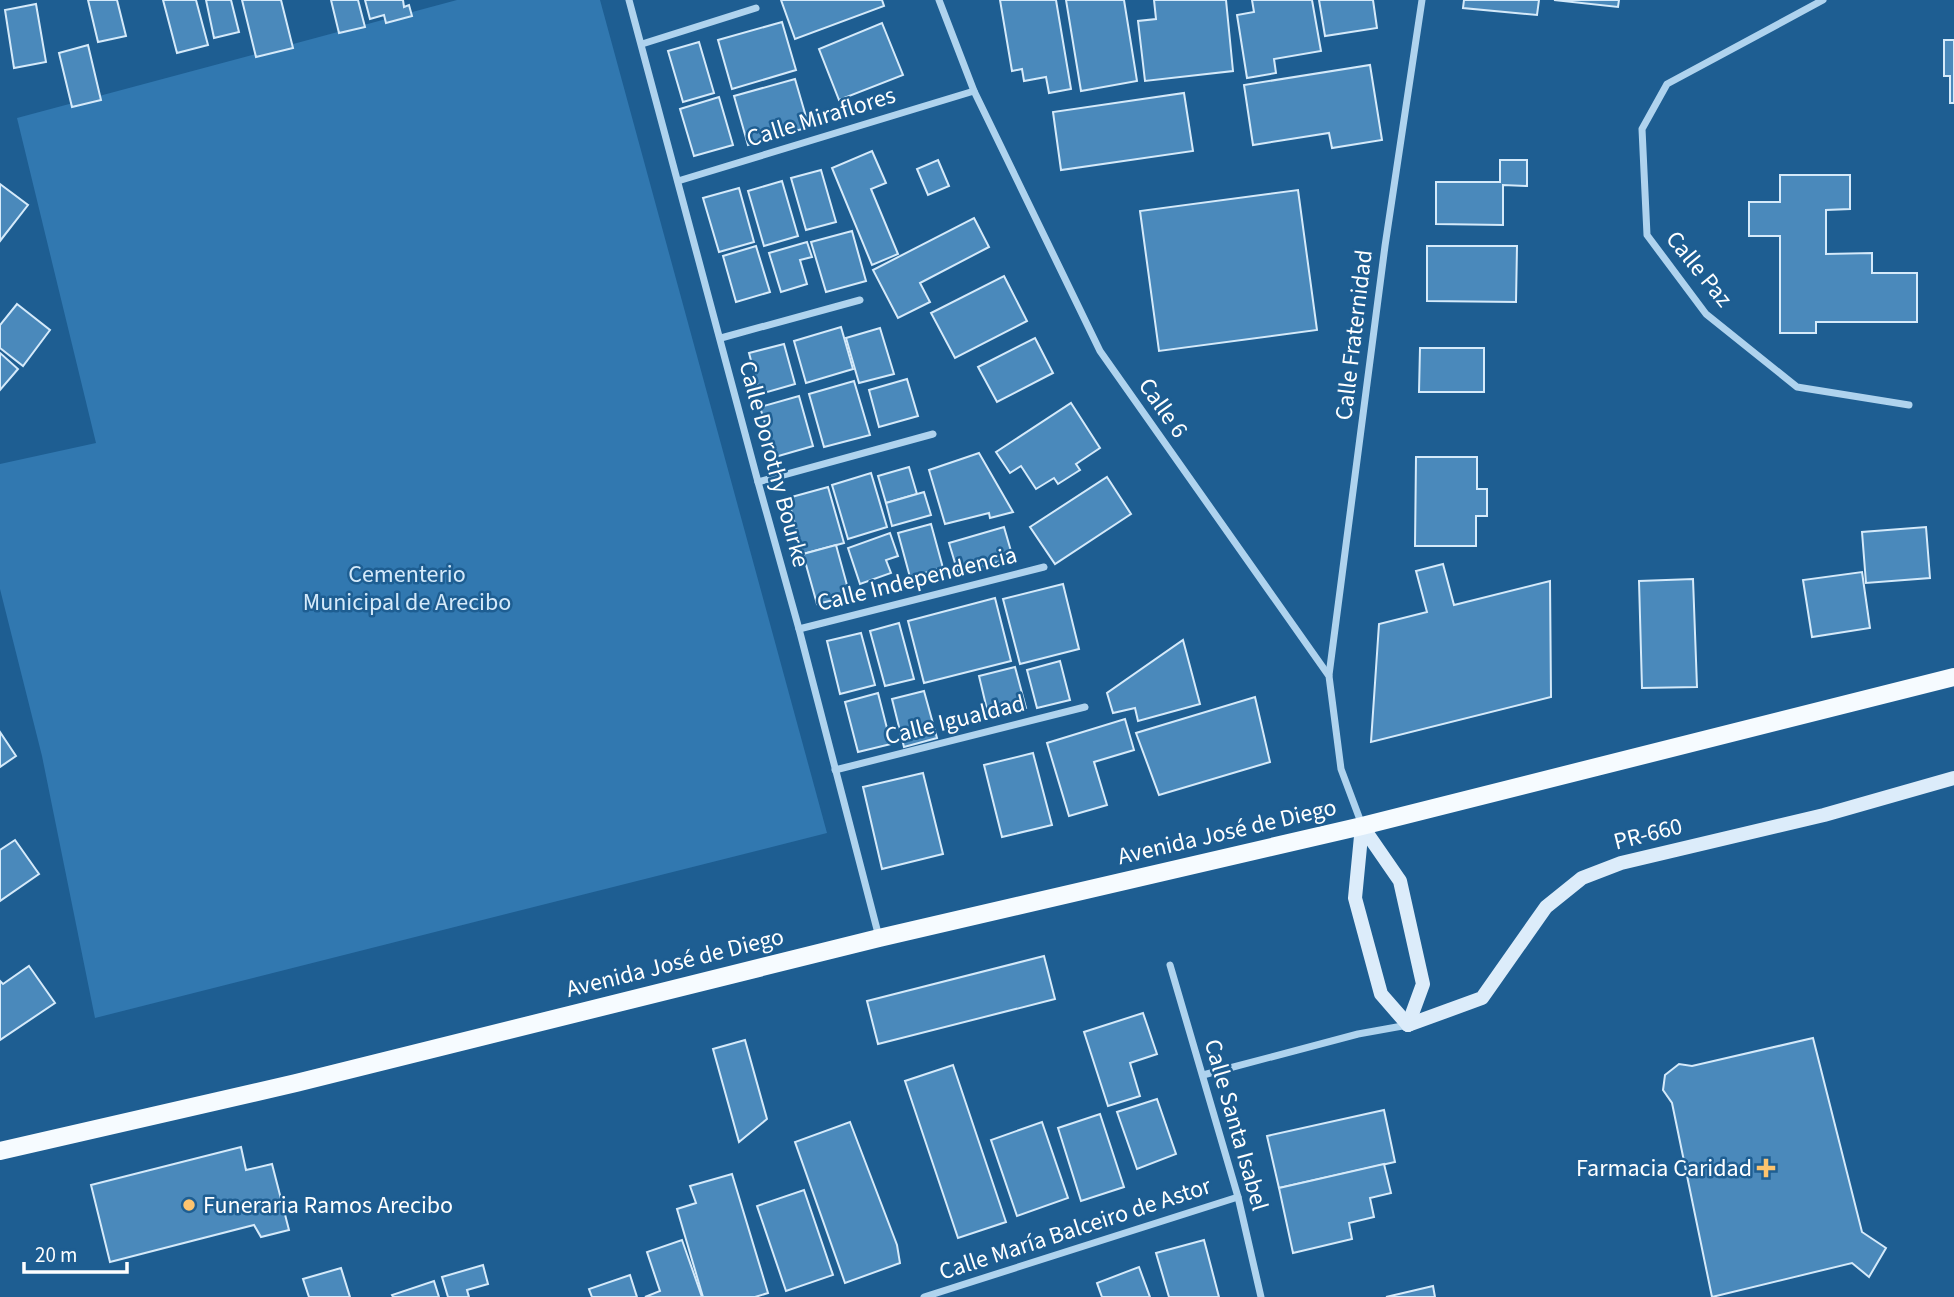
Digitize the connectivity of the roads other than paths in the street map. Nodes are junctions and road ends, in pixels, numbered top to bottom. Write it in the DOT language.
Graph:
graph roads {
  1 [pos="629,0"];
  2 [pos="939,0"];
  3 [pos="1422,0"];
  4 [pos="1823,0"];
  5 [pos="756,8"];
  6 [pos="642,44"];
  7 [pos="974,90"];
  8 [pos="678,181"];
  9 [pos="860,300"];
  10 [pos="721,338"];
  11 [pos="1909,405"];
  12 [pos="933,434"];
  13 [pos="758,482"];
  14 [pos="1044,567"];
  15 [pos="799,629"];
  16 [pos="1329,676"];
  17 [pos="1954,677"];
  18 [pos="1086,707"];
  19 [pos="835,770"];
  20 [pos="1954,778"];
  21 [pos="1362,826"];
  22 [pos="879,938"];
  23 [pos="1170,965"];
  24 [pos="1408,1025"];
  25 [pos="1203,1075"];
  26 [pos="0,1151"];
  27 [pos="1238,1197"];
  28 [pos="924,1297"];
  29 [pos="1261,1297"];
  1 -- 6 [label="street, Calle Dorothy Bourke"];
  2 -- 7 [label="street, Calle 6"];
  3 -- 16 [label="street, Calle Fraternidad"];
  4 -- 11 [label="street, Calle Paz"];
  5 -- 6 [label="street"];
  6 -- 8 [label="street, Calle Dorothy Bourke"];
  7 -- 8 [label="street, Calle Miraflores"];
  7 -- 16 [label="street, Calle 6"];
  8 -- 10 [label="street, Calle Dorothy Bourke"];
  9 -- 10 [label="street"];
  10 -- 13 [label="street, Calle Dorothy Bourke"];
  12 -- 13 [label="street"];
  13 -- 15 [label="street, Calle Dorothy Bourke"];
  14 -- 15 [label="street, Calle Independencia"];
  15 -- 19 [label="street, Calle Dorothy Bourke"];
  16 -- 21 [label="street, Calle 6"];
  17 -- 21 [label="main road, Avenida José de Diego"];
  18 -- 19 [label="street, Calle Igualdad"];
  19 -- 22 [label="street, Calle Dorothy Bourke"];
  20 -- 24 [label="street, PR-660 / PR-660"];
  21 -- 22 [label="main road, Avenida José de Diego"];
  21 -- 24 [label="street"];
  21 -- 24 [label="street"];
  22 -- 26 [label="main road, Avenida José de Diego"];
  23 -- 25 [label="street, Calle Santa Isabel"];
  24 -- 25 [label="street"];
  25 -- 27 [label="street, Calle Santa Isabel"];
  27 -- 28 [label="street, Calle María Balceiro de Astor"];
  27 -- 29 [label="street, Calle Santa Isabel"];
}
